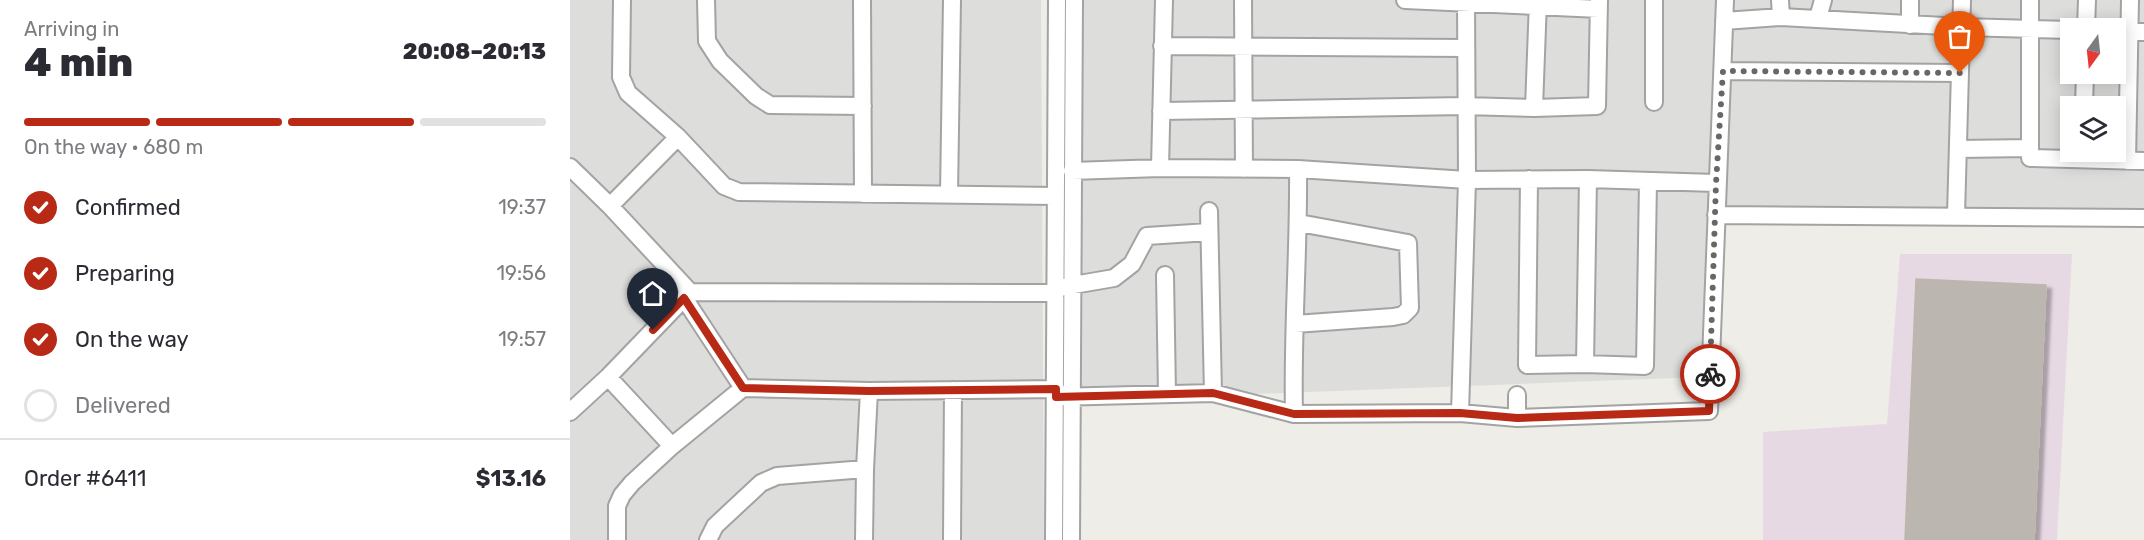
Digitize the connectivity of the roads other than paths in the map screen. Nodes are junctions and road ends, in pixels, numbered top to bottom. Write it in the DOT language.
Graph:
graph roads {
  1 [pos="622,0"];
  2 [pos="706,0"];
  3 [pos="862,0"];
  4 [pos="952,0"];
  5 [pos="1058,0"];
  6 [pos="1074,0"];
  7 [pos="1164,0"];
  8 [pos="1243,0"];
  9 [pos="1405,0"];
  10 [pos="1654,0"];
  11 [pos="1725,0"];
  12 [pos="1780,0"];
  13 [pos="1823,0"];
  14 [pos="1910,0"];
  15 [pos="1962,0"];
  16 [pos="2030,0"];
  17 [pos="2087,0"];
  18 [pos="2130,0"];
  19 [pos="1466,1"];
  20 [pos="1538,4"];
  21 [pos="1599,5"];
  22 [pos="1781,17"];
  23 [pos="1818,18"];
  24 [pos="2086,18"];
  25 [pos="1724,21"];
  26 [pos="1910,25"];
  27 [pos="1962,27"];
  28 [pos="2031,29"];
  29 [pos="2060,30"];
  30 [pos="2129,32"];
  31 [pos="1162,46"];
  32 [pos="1244,48"];
  33 [pos="1466,48"];
  34 [pos="1723,71"];
  35 [pos="1960,73"];
  36 [pos="1654,102"];
  37 [pos="863,106"];
  38 [pos="1465,106"];
  39 [pos="1534,108"];
  40 [pos="1244,109"];
  41 [pos="1161,111"];
  42 [pos="678,137"];
  43 [pos="2030,148"];
  44 [pos="1958,149"];
  45 [pos="2060,156"];
  46 [pos="2136,161"];
  47 [pos="570,167"];
  48 [pos="1160,168"];
  49 [pos="1244,169"];
  50 [pos="1298,169"];
  51 [pos="1072,171"];
  52 [pos="1529,179"];
  53 [pos="1588,179"];
  54 [pos="1467,180"];
  55 [pos="1648,181"];
  56 [pos="1716,183"];
  57 [pos="863,194"];
  58 [pos="949,194"];
  59 [pos="1056,196"];
  60 [pos="610,206"];
  61 [pos="1209,211"];
  62 [pos="1716,214"];
  63 [pos="1956,216"];
  64 [pos="2144,218"];
  65 [pos="1299,223"];
  66 [pos="1209,232"];
  67 [pos="1165,274"];
  68 [pos="1062,289"];
  69 [pos="687,295"];
  70 [pos="1295,324"];
  71 [pos="1586,364"];
  72 [pos="608,377"];
  73 [pos="743,388"];
  74 [pos="953,390"];
  75 [pos="869,391"];
  76 [pos="1056,393"];
  77 [pos="1213,393"];
  78 [pos="1167,394"];
  79 [pos="1517,395"];
  80 [pos="1073,397"];
  81 [pos="570,412"];
  82 [pos="1460,413"];
  83 [pos="1294,414"];
  84 [pos="1517,418"];
  85 [pos="672,446"];
  86 [pos="1063,459"];
  87 [pos="865,469"];
  88 [pos="617,540"];
  89 [pos="708,540"];
  90 [pos="864,540"];
  91 [pos="952,540"];
  92 [pos="1054,540"];
  93 [pos="1071,540"];
  1 -- 42 [label="street"];
  2 -- 37 [label="street"];
  3 -- 37 [label="street"];
  4 -- 58 [label="street"];
  5 -- 59 [label="street"];
  6 -- 51 [label="street"];
  7 -- 31 [label="street"];
  8 -- 32 [label="street"];
  9 -- 19 [label="street"];
  10 -- 36 [label="street"];
  11 -- 25 [label="street"];
  12 -- 22 [label="street"];
  13 -- 23 [label="street"];
  14 -- 26 [label="street"];
  15 -- 27 [label="street"];
  16 -- 28 [label="street"];
  17 -- 24 [label="street"];
  18 -- 30 [label="street"];
  19 -- 20 [label="street"];
  19 -- 33 [label="street"];
  20 -- 21 [label="street"];
  20 -- 39 [label="street"];
  21 -- 39 [label="street"];
  22 -- 23 [label="street"];
  22 -- 25 [label="street"];
  23 -- 26 [label="street"];
  25 -- 34 [label="street"];
  26 -- 27 [label="street"];
  27 -- 28 [label="street"];
  27 -- 35 [label="street"];
  28 -- 29 [label="street"];
  28 -- 43 [label="street"];
  30 -- 46 [label="street"];
  31 -- 32 [label="street"];
  31 -- 41 [label="street"];
  32 -- 33 [label="street"];
  32 -- 40 [label="street"];
  33 -- 38 [label="street"];
  34 -- 35 [label="street"];
  34 -- 56 [label="street"];
  35 -- 44 [label="street"];
  37 -- 57 [label="street"];
  38 -- 39 [label="street"];
  38 -- 40 [label="street"];
  38 -- 54 [label="street"];
  40 -- 41 [label="street"];
  40 -- 49 [label="street"];
  41 -- 48 [label="street"];
  42 -- 57 [label="street"];
  42 -- 60 [label="street"];
  43 -- 44 [label="street"];
  43 -- 45 [label="street"];
  44 -- 63 [label="street"];
  47 -- 60 [label="street"];
  48 -- 49 [label="street"];
  48 -- 51 [label="street"];
  49 -- 50 [label="street"];
  50 -- 54 [label="street"];
  50 -- 65 [label="street"];
  51 -- 68 [label="street"];
  52 -- 53 [label="street"];
  52 -- 54 [label="street"];
  52 -- 71 [label="street"];
  53 -- 55 [label="street"];
  53 -- 71 [label="street"];
  54 -- 82 [label="street"];
  55 -- 56 [label="street"];
  55 -- 71 [label="street"];
  56 -- 62 [label="street"];
  57 -- 58 [label="street"];
  58 -- 59 [label="street"];
  59 -- 68 [label="street"];
  60 -- 69 [label="street"];
  61 -- 66 [label="street"];
  62 -- 63 [label="street"];
  62 -- 84 [label="street"];
  63 -- 64 [label="street"];
  65 -- 70 [label="street"];
  65 -- 70 [label="street"];
  66 -- 68 [label="street"];
  66 -- 77 [label="street"];
  67 -- 78 [label="street"];
  68 -- 69 [label="street"];
  68 -- 76 [label="street"];
  68 -- 80 [label="street"];
  69 -- 72 [label="street"];
  69 -- 73 [label="street"];
  70 -- 83 [label="street"];
  72 -- 81 [label="street"];
  72 -- 85 [label="street"];
  73 -- 75 [label="street"];
  73 -- 85 [label="street"];
  74 -- 75 [label="street"];
  74 -- 76 [label="street"];
  74 -- 91 [label="street"];
  75 -- 87 [label="street"];
  76 -- 80 [label="street"];
  76 -- 86 [label="street"];
  77 -- 78 [label="street"];
  77 -- 83 [label="street"];
  78 -- 80 [label="street"];
  79 -- 84 [label="street"];
  80 -- 86 [label="street"];
  82 -- 83 [label="street"];
  82 -- 84 [label="street"];
  85 -- 88 [label="street"];
  86 -- 92 [label="street"];
  86 -- 93 [label="street"];
  87 -- 89 [label="street"];
  87 -- 90 [label="street"];
}
